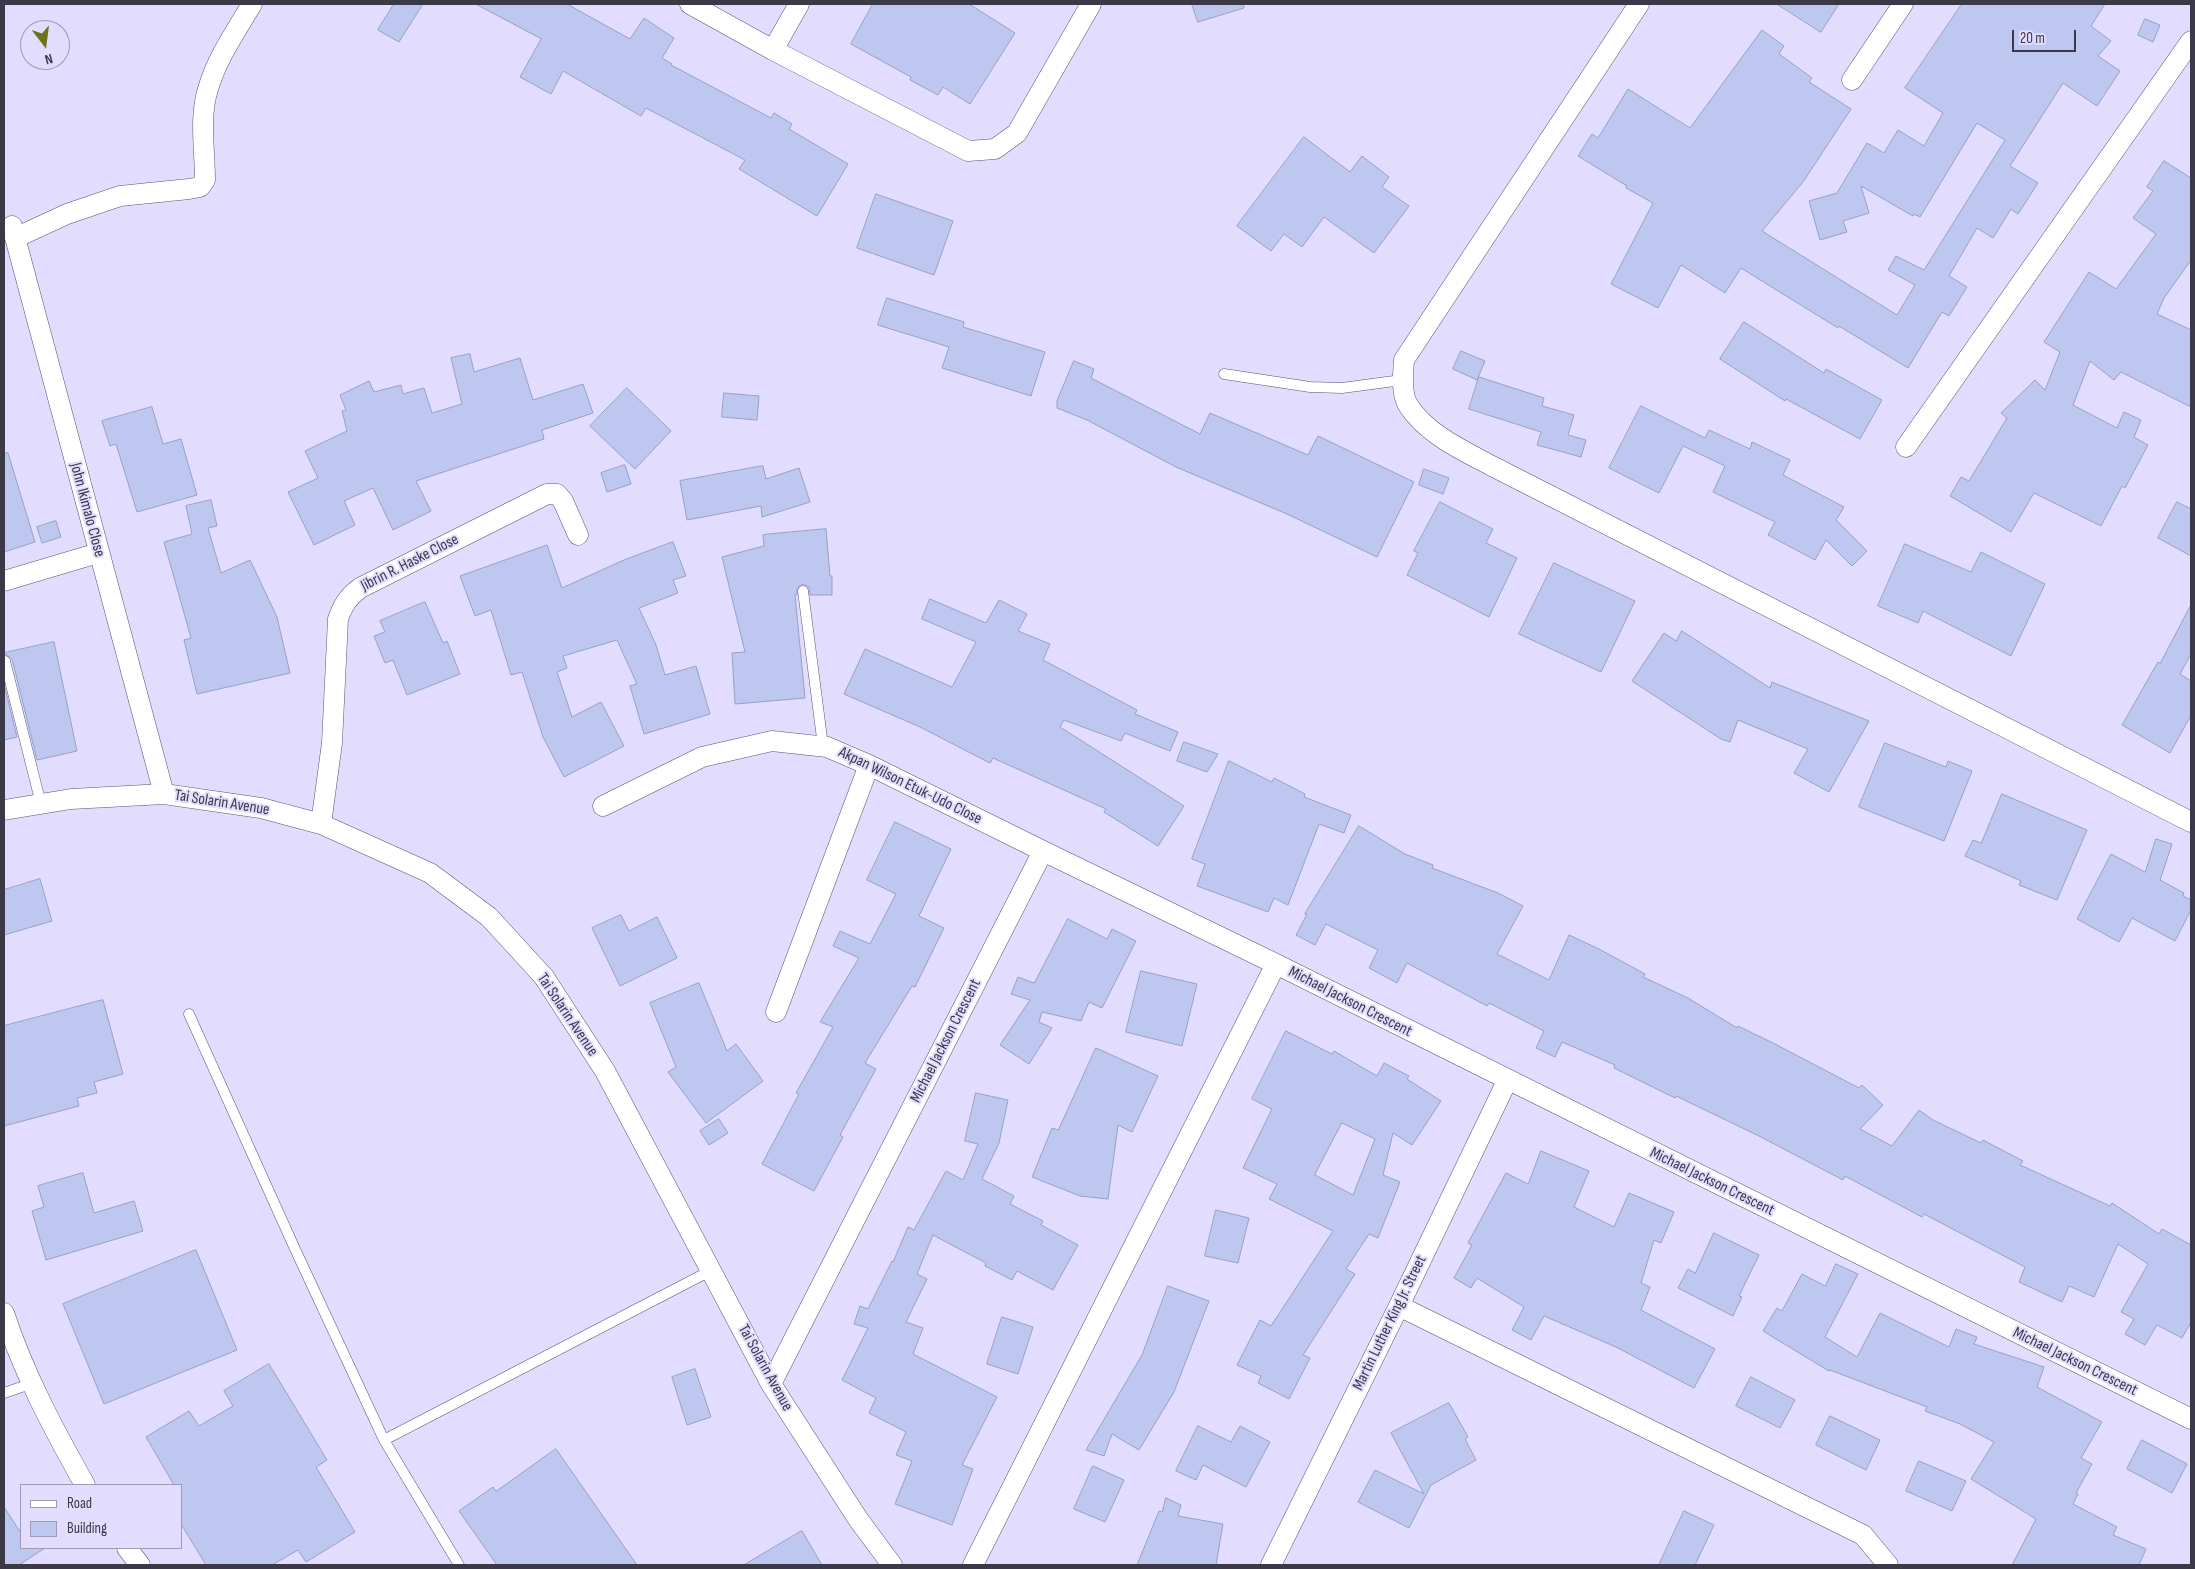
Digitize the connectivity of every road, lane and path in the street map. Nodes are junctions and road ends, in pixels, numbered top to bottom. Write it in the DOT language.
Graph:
graph roads {
  1 [pos="252,4"];
  2 [pos="690,4"];
  3 [pos="799,4"];
  4 [pos="1091,4"];
  5 [pos="1638,4"];
  6 [pos="1903,4"];
  7 [pos="2191,40"];
  8 [pos="773,50"];
  9 [pos="1852,80"];
  10 [pos="1224,374"];
  11 [pos="1402,380"];
  12 [pos="1906,448"];
  13 [pos="578,535"];
  14 [pos="98,554"];
  15 [pos="4,580"];
  16 [pos="803,591"];
  17 [pos="5,661"];
  18 [pos="823,746"];
  19 [pos="869,765"];
  20 [pos="164,794"];
  21 [pos="41,804"];
  22 [pos="603,806"];
  23 [pos="4,810"];
  24 [pos="2191,822"];
  25 [pos="321,824"];
  26 [pos="1043,851"];
  27 [pos="1276,964"];
  28 [pos="776,1012"];
  29 [pos="189,1014"];
  30 [pos="1507,1081"];
  31 [pos="712,1270"];
  32 [pos="1399,1306"];
  33 [pos="4,1314"];
  34 [pos="32,1383"];
  35 [pos="772,1384"];
  36 [pos="4,1393"];
  37 [pos="2191,1419"];
  38 [pos="384,1440"];
  39 [pos="84,1484"];
  40 [pos="128,1549"];
  41 [pos="140,1565"];
  42 [pos="459,1565"];
  43 [pos="892,1565"];
  44 [pos="973,1565"];
  45 [pos="1271,1565"];
  46 [pos="1888,1565"];
  1 -- 14 [label="street, John Ikimalo Close"];
  2 -- 8 [label="street"];
  3 -- 8 [label="street"];
  4 -- 8 [label="street"];
  5 -- 11 [label="street"];
  6 -- 9 [label="street"];
  7 -- 12 [label="street"];
  10 -- 11 [label="lane"];
  11 -- 24 [label="street"];
  13 -- 25 [label="street, Jibrin R. Haske Close"];
  14 -- 15 [label="street"];
  14 -- 20 [label="street, John Ikimalo Close"];
  16 -- 18 [label="lane"];
  17 -- 21 [label="lane"];
  18 -- 19 [label="street, Akpan Wilson Etuk-Udo Close"];
  18 -- 22 [label="street, Akpan Wilson Etuk-Udo Close"];
  19 -- 26 [label="street, Akpan Wilson Etuk-Udo Close"];
  19 -- 28 [label="street"];
  20 -- 21 [label="street, Tai Solarin Avenue"];
  20 -- 25 [label="street, Tai Solarin Avenue"];
  21 -- 23 [label="street, Tai Solarin Avenue"];
  25 -- 31 [label="street, Tai Solarin Avenue"];
  26 -- 27 [label="street, Michael Jackson Crescent"];
  26 -- 35 [label="street, Michael Jackson Crescent"];
  27 -- 30 [label="street, Michael Jackson Crescent"];
  27 -- 44 [label="street"];
  29 -- 38 [label="lane"];
  30 -- 32 [label="street, Martin Luther King Jr. Street"];
  30 -- 37 [label="street, Michael Jackson Crescent"];
  31 -- 35 [label="street, Tai Solarin Avenue"];
  31 -- 38 [label="lane"];
  32 -- 45 [label="street, Martin Luther King Jr. Street"];
  32 -- 46 [label="street"];
  33 -- 34 [label="street"];
  34 -- 36 [label="lane"];
  34 -- 39 [label="street"];
  35 -- 43 [label="street, Tai Solarin Avenue"];
  38 -- 42 [label="lane"];
  40 -- 41 [label="street"];
}
